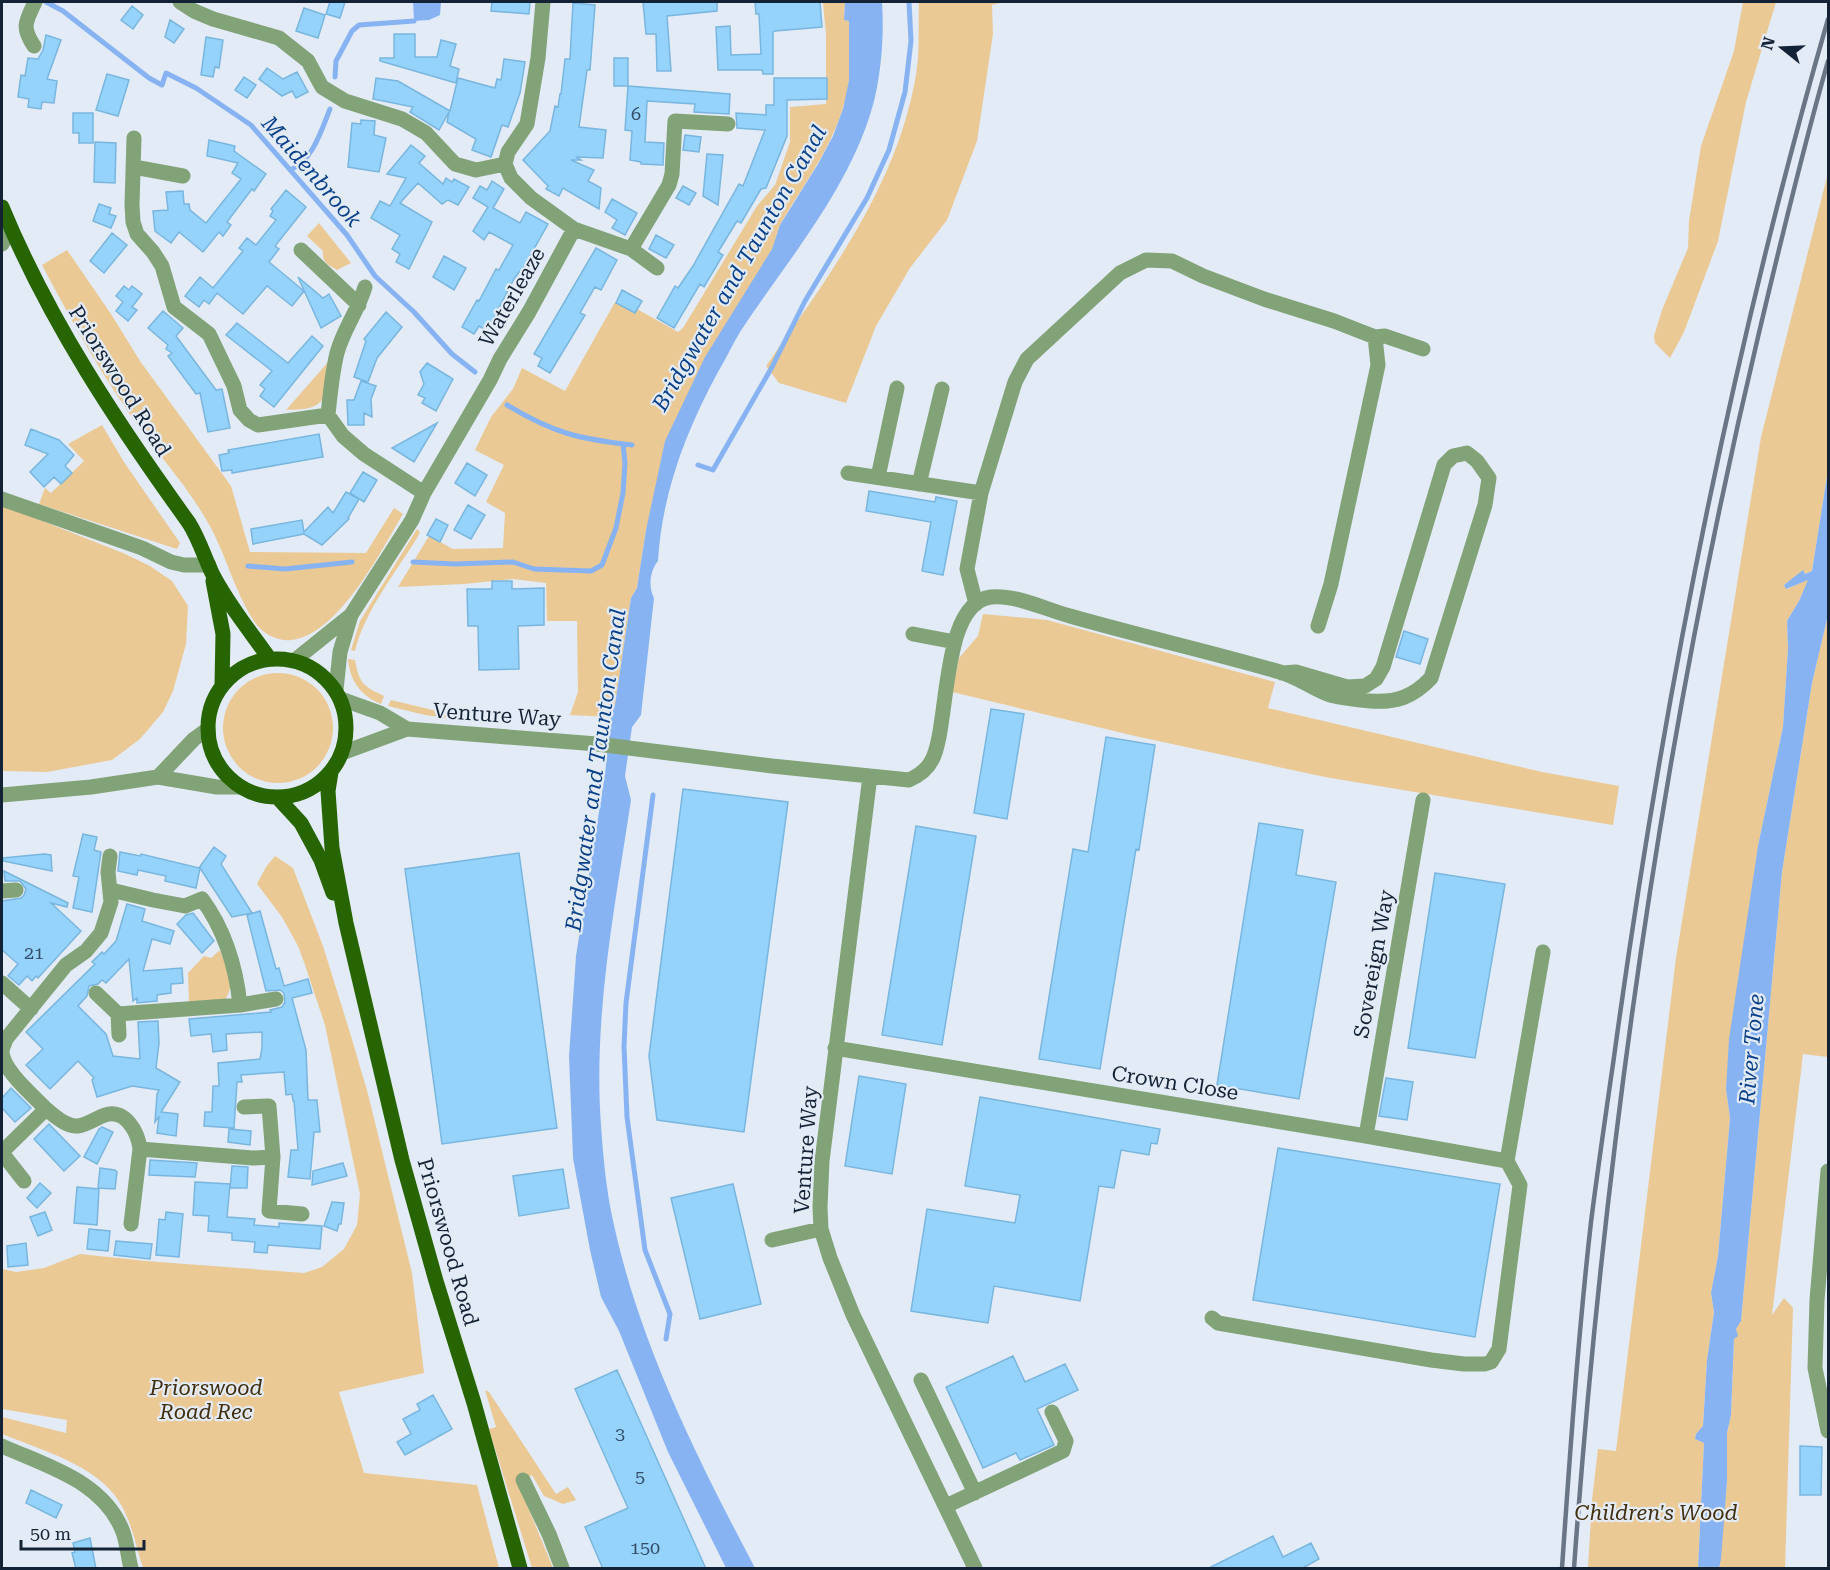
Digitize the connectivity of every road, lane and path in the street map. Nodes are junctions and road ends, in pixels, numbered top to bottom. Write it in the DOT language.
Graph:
graph roads {
  1 [pos="180,2"];
  2 [pos="543,2"];
  3 [pos="34,4"];
  4 [pos="34,46"];
  5 [pos="728,124"];
  6 [pos="134,138"];
  7 [pos="505,164"];
  8 [pos="134,167"];
  9 [pos="183,176"];
  10 [pos="2,207"];
  11 [pos="574,229"];
  12 [pos="12,232"];
  13 [pos="2,244"];
  14 [pos="631,249"];
  15 [pos="301,250"];
  16 [pos="657,268"];
  17 [pos="365,287"];
  18 [pos="359,305"];
  19 [pos="1375,337"];
  20 [pos="1423,349"];
  21 [pos="897,388"];
  22 [pos="942,390"];
  23 [pos="328,415"];
  24 [pos="848,473"];
  25 [pos="878,477"];
  26 [pos="919,484"];
  27 [pos="424,493"];
  28 [pos="981,493"];
  29 [pos="2,499"];
  30 [pos="210,569"];
  31 [pos="976,604"];
  32 [pos="351,615"];
  33 [pos="1318,626"];
  34 [pos="913,634"];
  35 [pos="955,642"];
  36 [pos="269,658"];
  37 [pos="295,660"];
  38 [pos="1282,673"];
  39 [pos="222,685"];
  40 [pos="338,694"];
  41 [pos="208,729"];
  42 [pos="407,729"];
  43 [pos="342,753"];
  44 [pos="331,772"];
  45 [pos="870,776"];
  46 [pos="158,777"];
  47 [pos="241,787"];
  48 [pos="2,795"];
  49 [pos="277,797"];
  50 [pos="1423,800"];
  51 [pos="110,856"];
  52 [pos="111,890"];
  53 [pos="346,923"];
  54 [pos="1543,952"];
  55 [pos="2,983"];
  56 [pos="96,993"];
  57 [pos="276,999"];
  58 [pos="240,1005"];
  59 [pos="31,1009"];
  60 [pos="118,1014"];
  61 [pos="119,1035"];
  62 [pos="836,1048"];
  63 [pos="2,1052"];
  64 [pos="244,1107"];
  65 [pos="46,1109"];
  66 [pos="1366,1136"];
  67 [pos="140,1149"];
  68 [pos="2,1153"];
  69 [pos="273,1157"];
  70 [pos="1507,1161"];
  71 [pos="1828,1171"];
  72 [pos="24,1181"];
  73 [pos="302,1214"];
  74 [pos="130,1224"];
  75 [pos="822,1229"];
  76 [pos="772,1240"];
  77 [pos="1212,1318"];
  78 [pos="921,1380"];
  79 [pos="1052,1412"];
  80 [pos="1828,1431"];
  81 [pos="2,1446"];
  82 [pos="524,1480"];
  83 [pos="975,1493"];
  84 [pos="946,1506"];
  85 [pos="131,1569"];
  86 [pos="520,1569"];
  87 [pos="562,1569"];
  88 [pos="975,1569"];
  1 -- 7 [label="street"];
  2 -- 7 [label="street"];
  3 -- 4 [label="street"];
  5 -- 14 [label="street"];
  6 -- 8 [label="street"];
  7 -- 11 [label="street"];
  8 -- 9 [label="street"];
  8 -- 23 [label="street"];
  10 -- 12 [label="main road, Priorswood Road"];
  11 -- 14 [label="street"];
  11 -- 27 [label="street, Waterleaze"];
  12 -- 13 [label="street"];
  12 -- 30 [label="main road, Priorswood Road"];
  14 -- 16 [label="street"];
  15 -- 18 [label="street"];
  17 -- 18 [label="street"];
  18 -- 23 [label="street"];
  19 -- 20 [label="street"];
  19 -- 28 [label="street"];
  19 -- 33 [label="street"];
  21 -- 25 [label="street"];
  22 -- 26 [label="street"];
  23 -- 27 [label="street"];
  24 -- 25 [label="street"];
  25 -- 26 [label="street"];
  26 -- 28 [label="street"];
  27 -- 32 [label="street, Waterleaze"];
  28 -- 31 [label="street"];
  29 -- 30 [label="street"];
  30 -- 36 [label="main road, Priorswood Road"];
  30 -- 39 [label="main road, Priorswood Road"];
  31 -- 35 [label="street, Venture Way"];
  31 -- 38 [label="street"];
  32 -- 37 [label="street, Waterleaze"];
  32 -- 40 [label="street, Waterleaze"];
  34 -- 35 [label="street"];
  35 -- 45 [label="street, Venture Way"];
  36 -- 37 [label="main road"];
  36 -- 39 [label="main road"];
  37 -- 40 [label="main road"];
  38 -- 38 [label="street"];
  39 -- 41 [label="main road"];
  40 -- 42 [label="street, Venture Way"];
  40 -- 43 [label="main road"];
  41 -- 46 [label="street"];
  41 -- 47 [label="main road"];
  42 -- 43 [label="street, Venture Way"];
  42 -- 45 [label="street, Venture Way"];
  43 -- 44 [label="main road"];
  44 -- 49 [label="main road"];
  44 -- 53 [label="main road, Priorswood Road"];
  45 -- 62 [label="street, Venture Way"];
  46 -- 47 [label="street"];
  46 -- 48 [label="street"];
  47 -- 49 [label="main road"];
  49 -- 53 [label="main road, Priorswood Road"];
  50 -- 66 [label="street, Sovereign Way"];
  51 -- 52 [label="street"];
  52 -- 58 [label="street"];
  52 -- 59 [label="street"];
  53 -- 86 [label="main road, Priorswood Road"];
  54 -- 70 [label="street"];
  55 -- 59 [label="street"];
  56 -- 60 [label="street"];
  57 -- 58 [label="street"];
  58 -- 60 [label="street"];
  59 -- 63 [label="street"];
  60 -- 61 [label="street"];
  62 -- 66 [label="street, Crown Close"];
  62 -- 75 [label="street, Venture Way"];
  63 -- 65 [label="street"];
  64 -- 69 [label="street"];
  65 -- 67 [label="street"];
  65 -- 68 [label="street"];
  66 -- 70 [label="street, Crown Close"];
  67 -- 69 [label="street"];
  67 -- 74 [label="street"];
  68 -- 72 [label="street"];
  69 -- 73 [label="street"];
  70 -- 77 [label="street"];
  71 -- 80 [label="street"];
  75 -- 76 [label="street"];
  75 -- 84 [label="street, Venture Way"];
  78 -- 83 [label="street"];
  79 -- 83 [label="street"];
  81 -- 85 [label="street"];
  82 -- 87 [label="street"];
  83 -- 84 [label="street"];
  84 -- 88 [label="street, Venture Way"];
}
